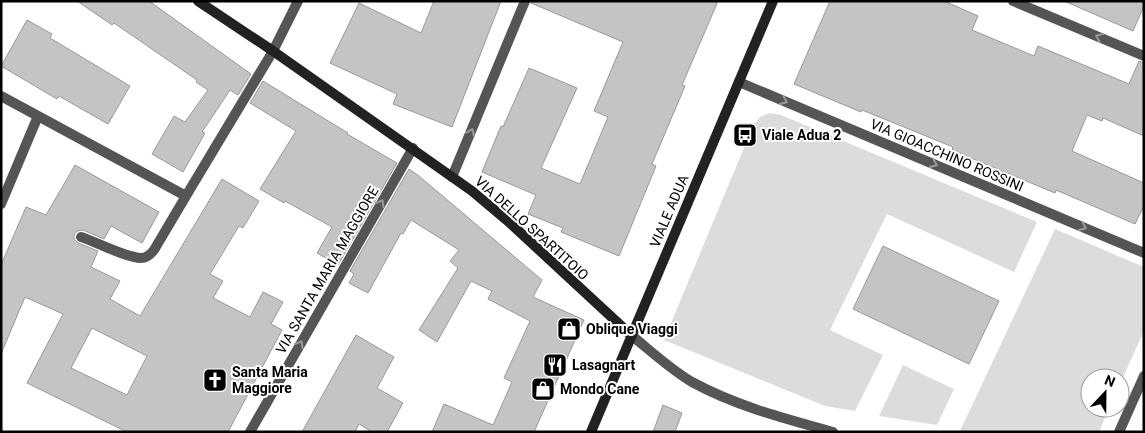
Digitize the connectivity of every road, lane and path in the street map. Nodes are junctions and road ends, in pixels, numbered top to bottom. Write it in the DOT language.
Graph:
graph roads {
  1 [pos="198,1"];
  2 [pos="298,1"];
  3 [pos="525,1"];
  4 [pos="773,1"];
  5 [pos="1013,1"];
  6 [pos="273,51"];
  7 [pos="1144,56"];
  8 [pos="739,82"];
  9 [pos="1,96"];
  10 [pos="38,116"];
  11 [pos="413,148"];
  12 [pos="452,177"];
  13 [pos="186,196"];
  14 [pos="1,204"];
  15 [pos="82,237"];
  16 [pos="1144,253"];
  17 [pos="631,336"];
  18 [pos="1144,376"];
  19 [pos="250,432"];
  20 [pos="591,432"];
  21 [pos="833,432"];
  22 [pos="1119,432"];
  1 -- 6 [label="main road, VIA DELLO SPARTITOIO"];
  2 -- 6 [label="street"];
  12 -- 3 [label="street, one-way"];
  4 -- 8 [label="main road, VIALE ADUA"];
  7 -- 5 [label="street, one-way"];
  6 -- 11 [label="main road, VIA DELLO SPARTITOIO"];
  6 -- 13 [label="street"];
  8 -- 16 [label="street, VIA GIOACCHINO ROSSINI, one-way"];
  8 -- 17 [label="main road, VIALE ADUA"];
  9 -- 10 [label="street"];
  10 -- 13 [label="street"];
  10 -- 14 [label="street"];
  11 -- 12 [label="main road, VIA DELLO SPARTITOIO"];
  19 -- 11 [label="street, VIA SANTA MARIA MAGGIORE, one-way"];
  12 -- 17 [label="main road, VIA DELLO SPARTITOIO"];
  13 -- 15 [label="street"];
  17 -- 20 [label="main road, VIALE ADUA"];
  17 -- 21 [label="street, VIA DELLO SPARTITOIO"];
  18 -- 22 [label="street"];
}
